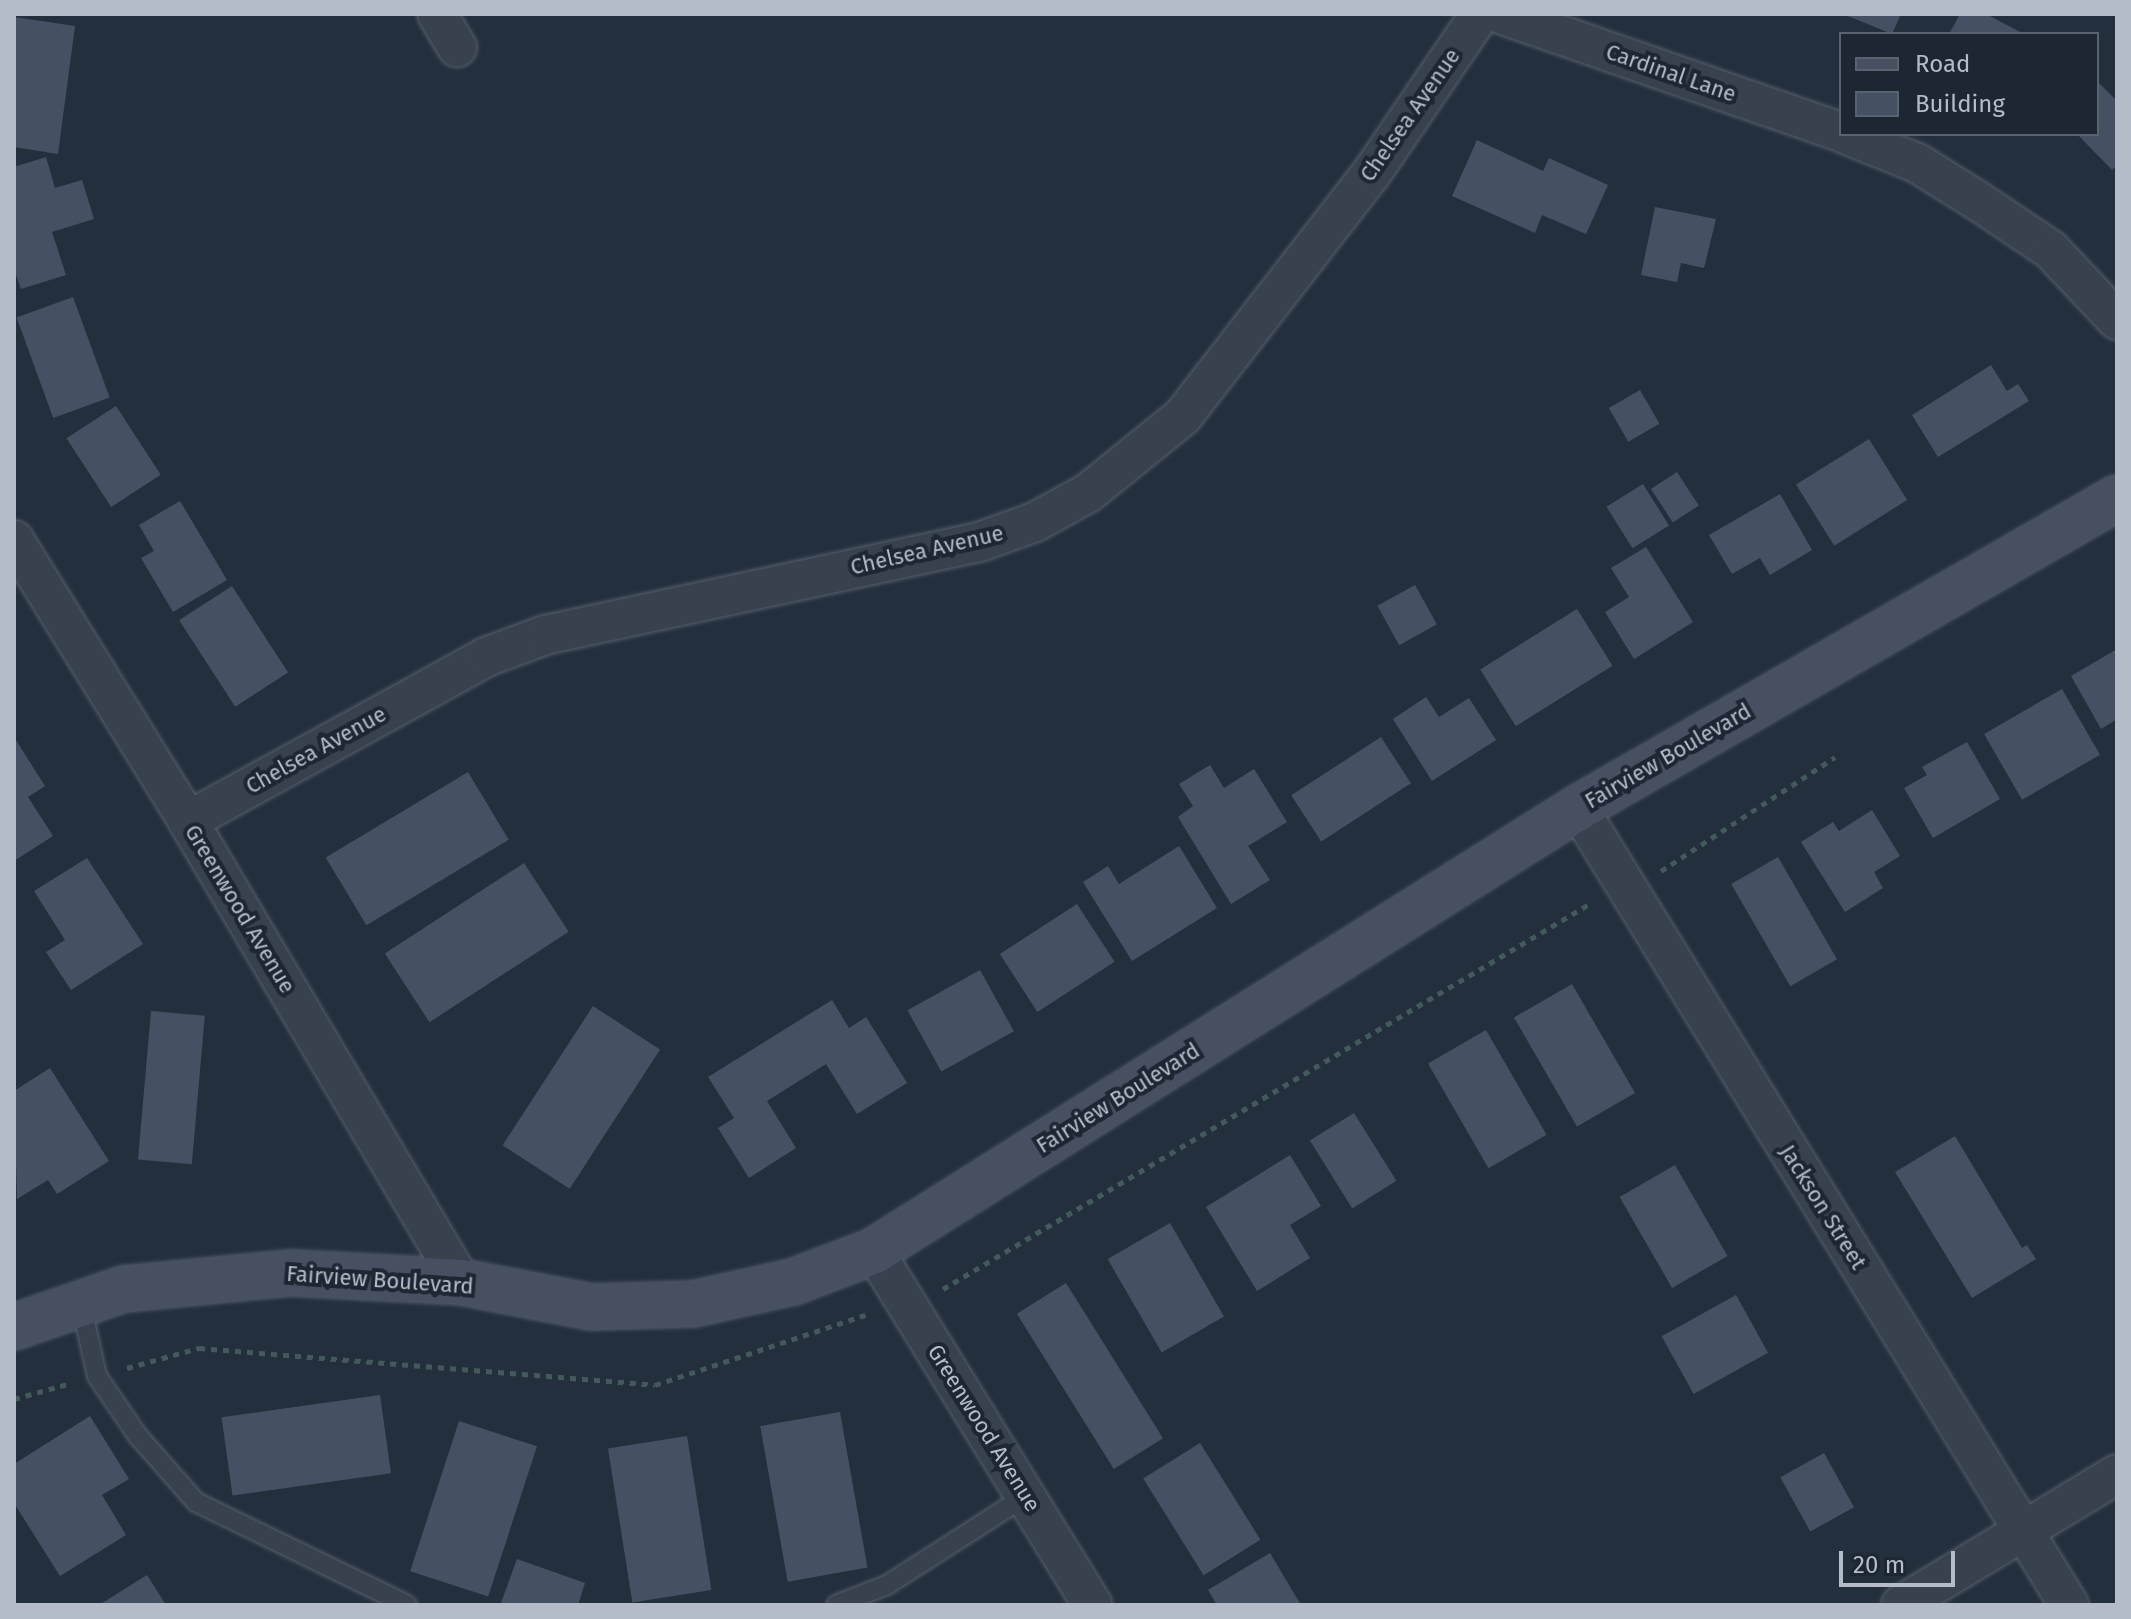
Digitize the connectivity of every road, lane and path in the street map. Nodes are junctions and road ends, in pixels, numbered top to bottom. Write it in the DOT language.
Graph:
graph roads {
  1 [pos="437,14"];
  2 [pos="1480,14"];
  3 [pos="1500,14"];
  4 [pos="457,47"];
  5 [pos="1839,132"];
  6 [pos="1850,136"];
  7 [pos="2117,320"];
  8 [pos="2117,498"];
  9 [pos="14,540"];
  10 [pos="1578,808"];
  11 [pos="188,821"];
  12 [pos="874,1251"];
  13 [pos="461,1282"];
  14 [pos="81,1304"];
  15 [pos="14,1327"];
  16 [pos="2117,1474"];
  17 [pos="1027,1495"];
  18 [pos="2023,1530"];
  19 [pos="407,1605"];
  20 [pos="836,1605"];
  21 [pos="1093,1605"];
  22 [pos="1901,1605"];
  23 [pos="2069,1605"];
  1 -- 4 [label="street"];
  2 -- 11 [label="street, Chelsea Avenue"];
  3 -- 5 [label="street, Cardinal Lane"];
  6 -- 7 [label="street, Cardinal Lane"];
  8 -- 10 [label="street, Fairview Boulevard"];
  9 -- 11 [label="street, Greenwood Avenue"];
  10 -- 12 [label="street, Fairview Boulevard"];
  10 -- 18 [label="street, Jackson Street"];
  11 -- 13 [label="street, Greenwood Avenue"];
  12 -- 13 [label="street, Fairview Boulevard"];
  12 -- 17 [label="street, Greenwood Avenue"];
  13 -- 14 [label="street, Fairview Boulevard"];
  14 -- 15 [label="street, Fairview Boulevard"];
  14 -- 19 [label="lane"];
  16 -- 18 [label="street"];
  17 -- 20 [label="lane"];
  17 -- 21 [label="street, Greenwood Avenue"];
  18 -- 22 [label="street"];
  18 -- 23 [label="street, Jackson Street"];
}
